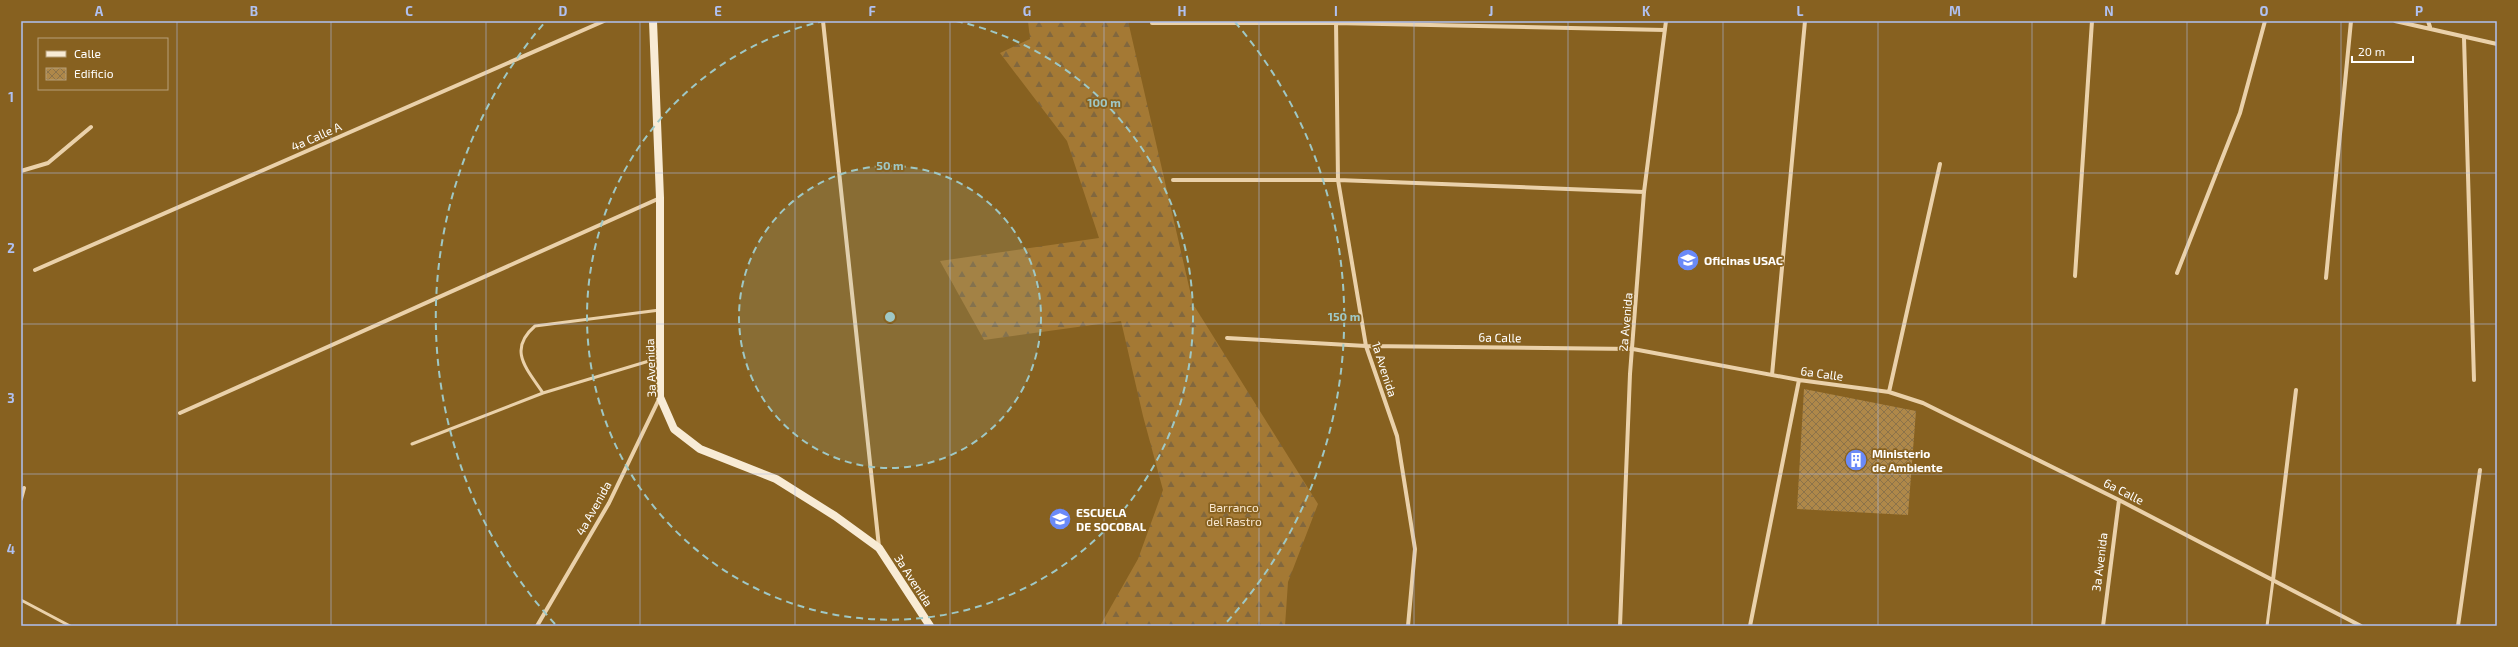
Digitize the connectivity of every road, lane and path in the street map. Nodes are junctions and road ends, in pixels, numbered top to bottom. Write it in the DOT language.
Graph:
graph roads {
  1 [pos="604,21"];
  2 [pos="653,21"];
  3 [pos="822,21"];
  4 [pos="1666,21"];
  5 [pos="1805,21"];
  6 [pos="2092,21"];
  7 [pos="2265,21"];
  8 [pos="2351,21"];
  9 [pos="2395,21"];
  10 [pos="2428,21"];
  11 [pos="1335,22"];
  12 [pos="1152,23"];
  13 [pos="2430,27"];
  14 [pos="1665,30"];
  15 [pos="2464,38"];
  16 [pos="2497,44"];
  17 [pos="91,128"];
  18 [pos="1940,164"];
  19 [pos="21,171"];
  20 [pos="1173,180"];
  21 [pos="1338,180"];
  22 [pos="1644,192"];
  23 [pos="660,198"];
  24 [pos="35,270"];
  25 [pos="2177,273"];
  26 [pos="2075,276"];
  27 [pos="2326,278"];
  28 [pos="661,310"];
  29 [pos="1227,338"];
  30 [pos="1366,346"];
  31 [pos="1633,349"];
  32 [pos="660,358"];
  33 [pos="1772,375"];
  34 [pos="1799,380"];
  35 [pos="2474,380"];
  36 [pos="2296,390"];
  37 [pos="1889,392"];
  38 [pos="543,393"];
  39 [pos="660,397"];
  40 [pos="180,413"];
  41 [pos="412,444"];
  42 [pos="2480,470"];
  43 [pos="24,488"];
  44 [pos="21,499"];
  45 [pos="2119,500"];
  46 [pos="879,548"];
  47 [pos="2273,580"];
  48 [pos="21,600"];
  49 [pos="70,626"];
  50 [pos="537,626"];
  51 [pos="930,626"];
  52 [pos="1408,626"];
  53 [pos="1620,626"];
  54 [pos="1750,626"];
  55 [pos="2103,626"];
  56 [pos="2267,626"];
  57 [pos="2361,626"];
  58 [pos="2458,626"];
  1 -- 24 [label="street, 4a Calle A"];
  2 -- 23 [label="main road, 3a Avenida"];
  3 -- 46 [label="street"];
  4 -- 14 [label="street, 2a Avenida"];
  5 -- 33 [label="street"];
  6 -- 26 [label="street"];
  7 -- 25 [label="street"];
  8 -- 27 [label="street"];
  9 -- 13 [label="street"];
  10 -- 13 [label="street"];
  11 -- 12 [label="street"];
  11 -- 14 [label="street"];
  11 -- 21 [label="street, 1a Avenida"];
  13 -- 15 [label="street"];
  14 -- 22 [label="street, 2a Avenida"];
  15 -- 16 [label="street"];
  15 -- 35 [label="street"];
  17 -- 19 [label="street"];
  18 -- 37 [label="street"];
  20 -- 21 [label="street"];
  21 -- 22 [label="street"];
  21 -- 30 [label="street, 1a Avenida"];
  22 -- 31 [label="street, 2a Avenida"];
  23 -- 28 [label="main road, 3a Avenida"];
  23 -- 40 [label="street"];
  28 -- 32 [label="main road, 3a Avenida"];
  28 -- 38 [label="lane"];
  29 -- 30 [label="street, 6a Calle"];
  30 -- 31 [label="street, 6a Calle"];
  30 -- 52 [label="street, 1a Avenida"];
  31 -- 33 [label="street, 6a Calle"];
  31 -- 53 [label="street, 2a Avenida"];
  32 -- 38 [label="lane"];
  32 -- 39 [label="main road, 3a Avenida"];
  33 -- 34 [label="street, 6a Calle"];
  34 -- 37 [label="street, 6a Calle"];
  34 -- 54 [label="street"];
  36 -- 47 [label="street"];
  37 -- 45 [label="street, 6a Calle"];
  38 -- 41 [label="lane"];
  39 -- 46 [label="main road, 3a Avenida"];
  39 -- 50 [label="street, 4a Avenida"];
  42 -- 58 [label="street"];
  43 -- 44 [label="street"];
  45 -- 47 [label="street, 6a Calle"];
  45 -- 55 [label="street, 3a Avenida"];
  46 -- 51 [label="main road, 3a Avenida"];
  47 -- 56 [label="lane"];
  47 -- 57 [label="street, 6a Calle"];
  48 -- 49 [label="lane"];
}
